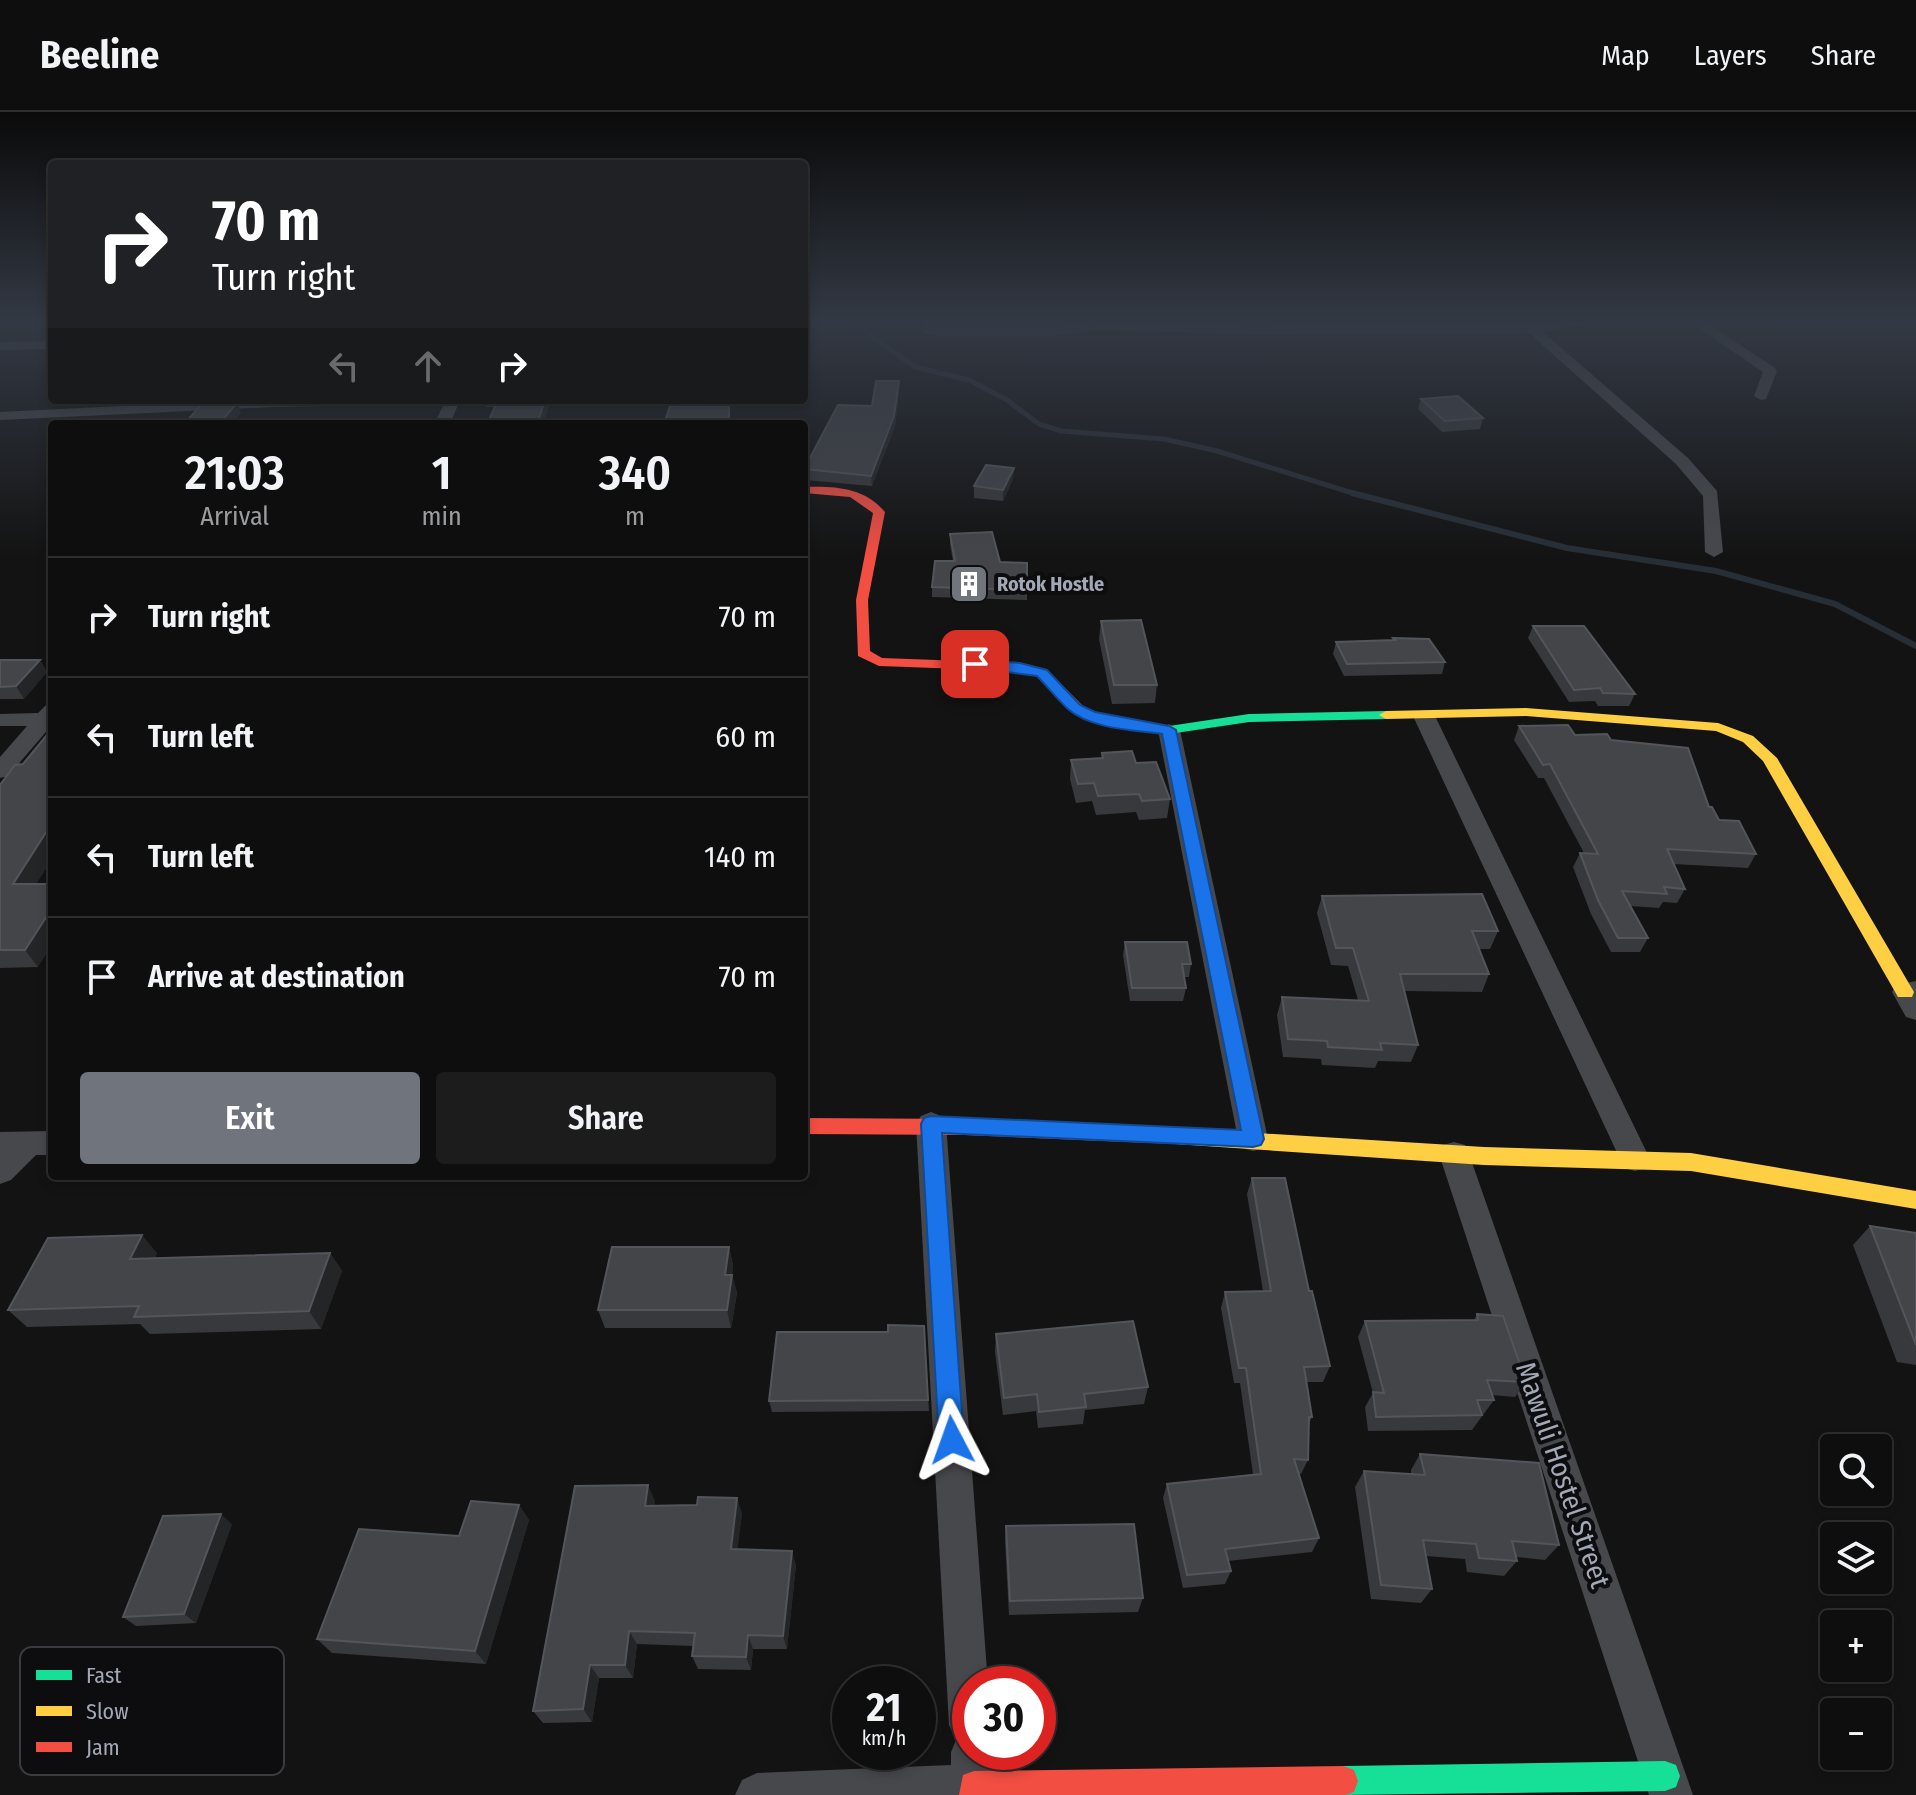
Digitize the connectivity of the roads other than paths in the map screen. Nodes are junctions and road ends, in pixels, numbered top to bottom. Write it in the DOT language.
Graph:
graph roads {
  1 [pos="1613,401"];
  2 [pos="78,404"];
  3 [pos="250,404"];
  4 [pos="69,412"];
  5 [pos="0,416"];
  6 [pos="808,490"];
  7 [pos="1714,552"];
  8 [pos="48,716"];
  9 [pos="1424,716"];
  10 [pos="48,718"];
  11 [pos="0,720"];
  12 [pos="1169,730"];
  13 [pos="0,771"];
  14 [pos="1912,998"];
  15 [pos="931,1124"];
  16 [pos="808,1126"];
  17 [pos="1253,1139"];
  18 [pos="35,1142"];
  19 [pos="1454,1154"];
  20 [pos="1635,1159"];
  21 [pos="0,1171"];
  22 [pos="1916,1200"];
  23 [pos="966,1666"];
  24 [pos="973,1778"];
  25 [pos="1668,1786"];
  26 [pos="757,1795"];
  1 -- 7 [label="street"];
  2 -- 4 [label="street"];
  3 -- 4 [label="street"];
  4 -- 5 [label="street"];
  6 -- 12 [label="street"];
  8 -- 11 [label="street"];
  9 -- 12 [label="street"];
  9 -- 14 [label="street"];
  9 -- 20 [label="street"];
  10 -- 13 [label="street"];
  12 -- 17 [label="street"];
  15 -- 16 [label="street"];
  15 -- 17 [label="street"];
  15 -- 23 [label="street"];
  17 -- 19 [label="street"];
  18 -- 21 [label="street"];
  19 -- 20 [label="street"];
  19 -- 25 [label="street, Mawuli Hostel Street"];
  20 -- 22 [label="street"];
  24 -- 25 [label="street"];
  24 -- 26 [label="street"];
}
